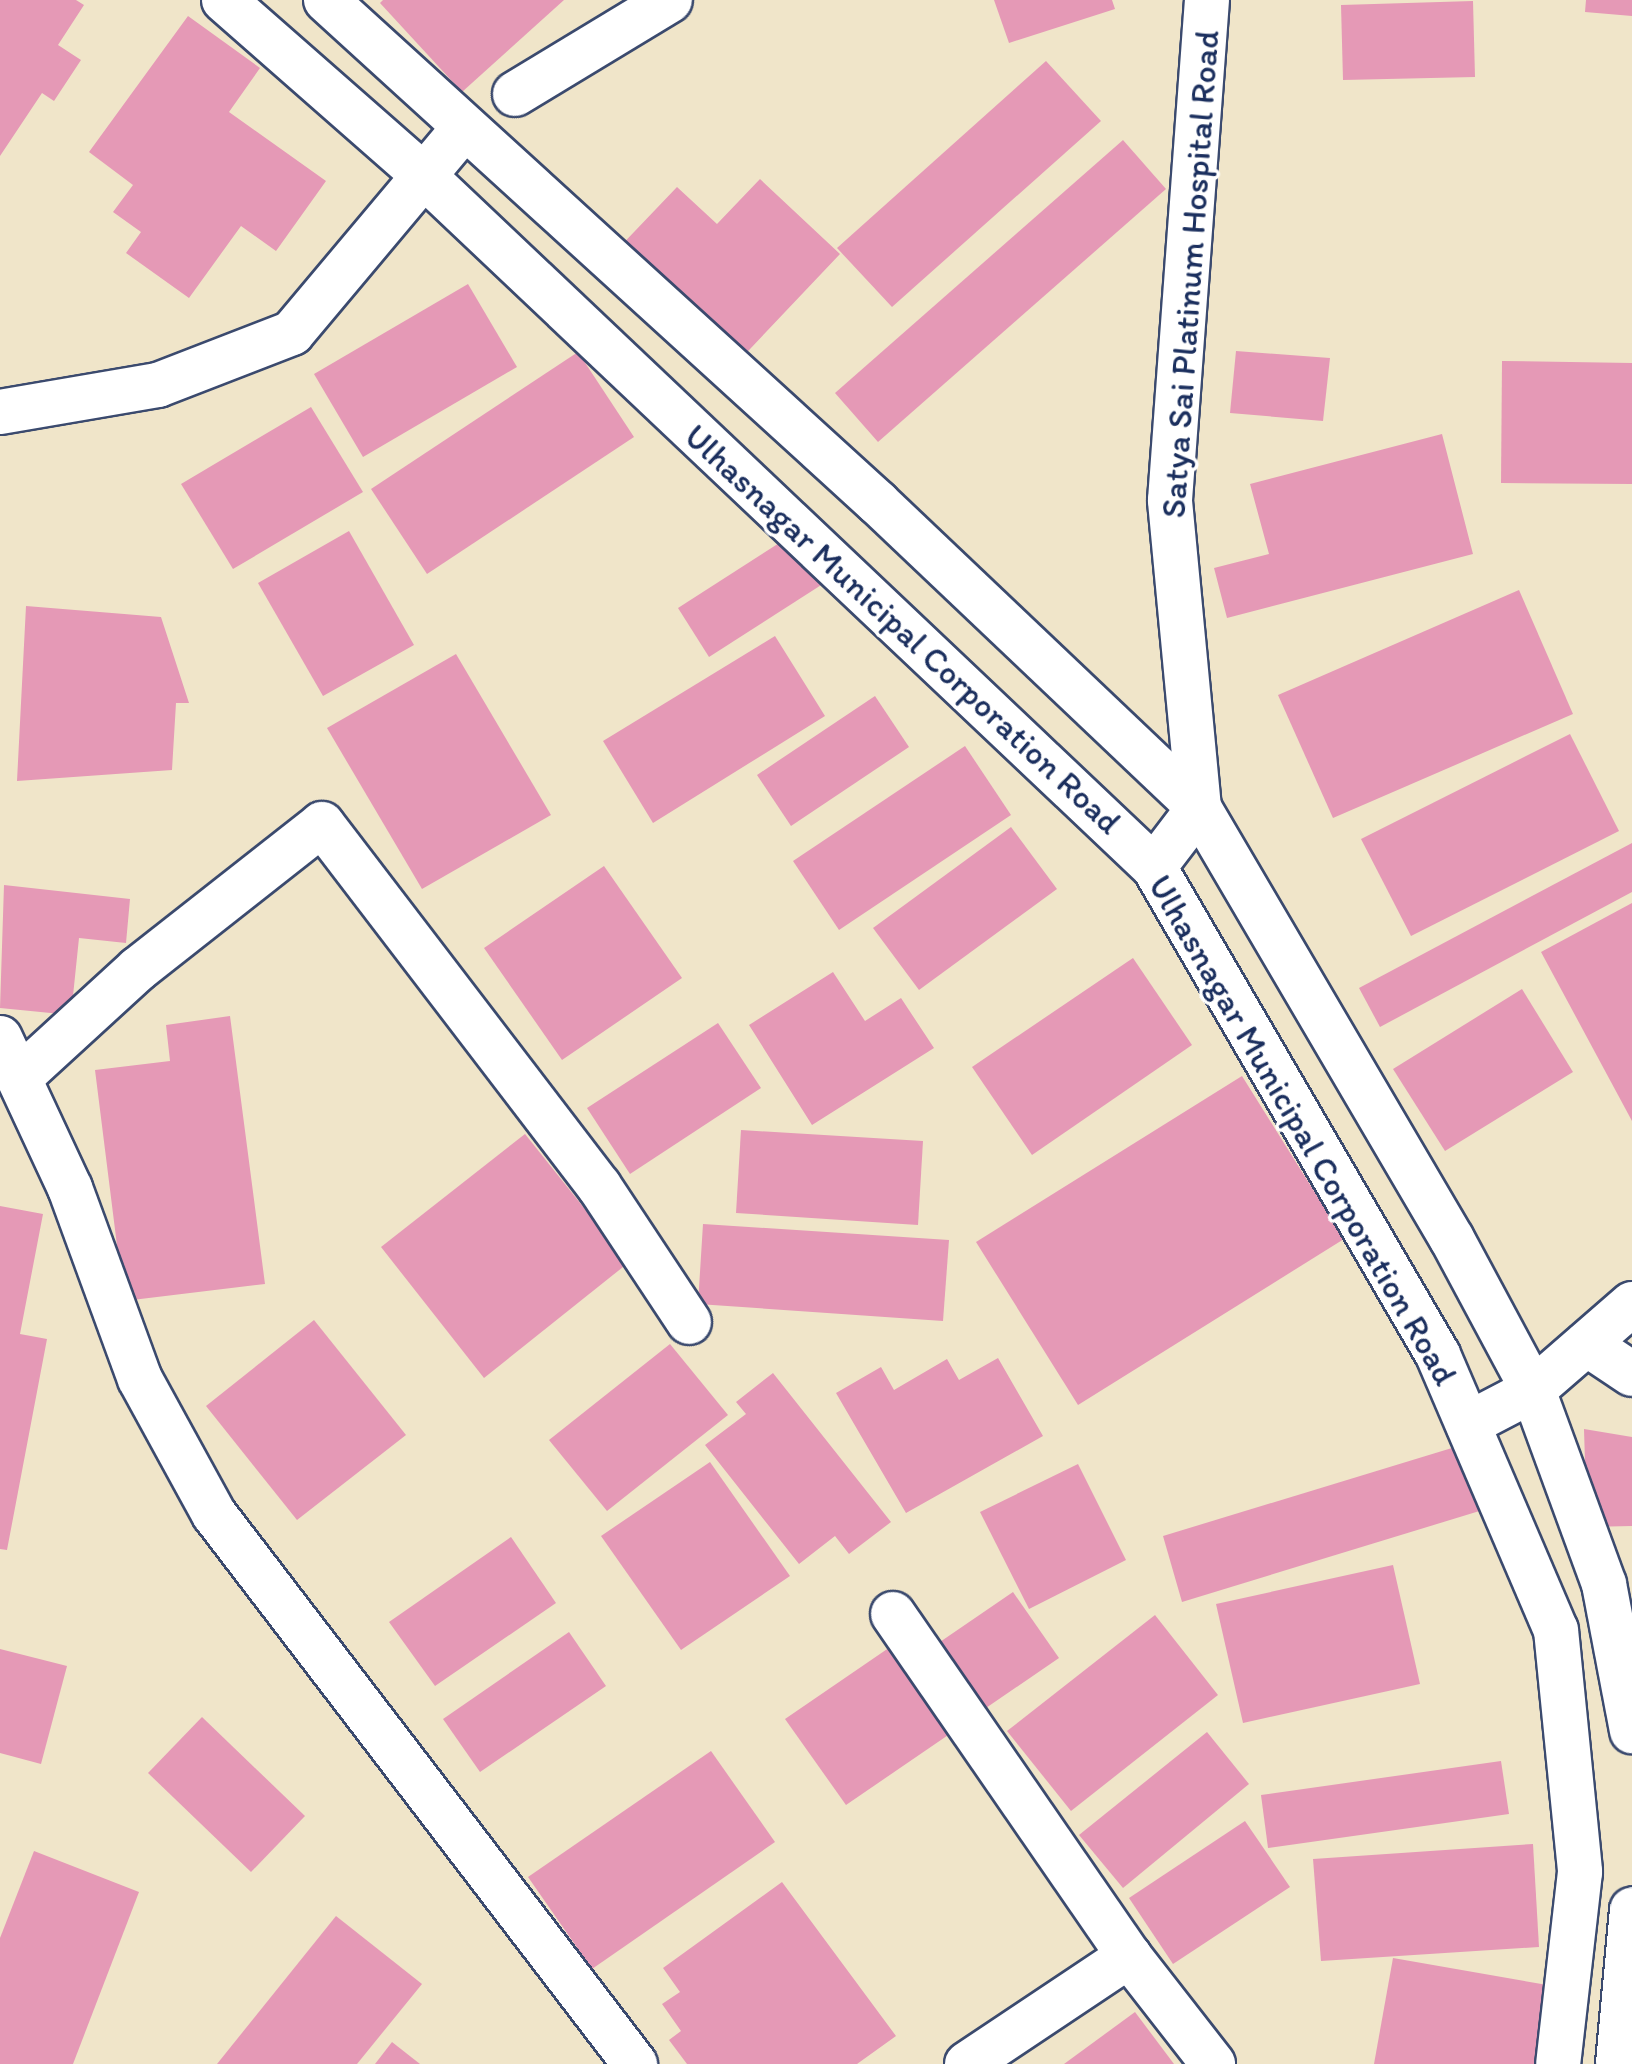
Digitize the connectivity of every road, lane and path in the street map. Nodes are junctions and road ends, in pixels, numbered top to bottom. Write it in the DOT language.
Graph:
graph roads {
  1 [pos="224,0"];
  2 [pos="326,0"];
  3 [pos="1207,0"];
  4 [pos="658,7"];
  5 [pos="515,94"];
  6 [pos="464,128"];
  7 [pos="424,176"];
  8 [pos="0,412"];
  9 [pos="1199,808"];
  10 [pos="1154,867"];
  11 [pos="0,1038"];
  12 [pos="19,1078"];
  13 [pos="1632,1304"];
  14 [pos="689,1322"];
  15 [pos="1587,1344"];
  16 [pos="1632,1374"];
  17 [pos="1533,1390"];
  18 [pos="1468,1424"];
  19 [pos="893,1614"];
  20 [pos="1632,1731"];
  21 [pos="1632,1910"];
  22 [pos="1129,1956"];
  23 [pos="635,2064"];
  24 [pos="967,2064"];
  25 [pos="1213,2064"];
  26 [pos="1558,2064"];
  27 [pos="1618,2064"];
  1 -- 7 [label="main road, Ulhasnagar Municipal Corporation Road"];
  2 -- 6 [label="main road, Ulhasnagar Municipal Corporation Road"];
  3 -- 9 [label="main road, Satya Sai Platinum Hospital Road"];
  4 -- 5 [label="main road"];
  6 -- 7 [label="main road"];
  6 -- 9 [label="main road, Ulhasnagar Municipal Corporation Road"];
  7 -- 8 [label="main road"];
  7 -- 10 [label="main road, Ulhasnagar Municipal Corporation Road"];
  9 -- 10 [label="main road"];
  9 -- 17 [label="main road, Ulhasnagar Municipal Corporation Road"];
  10 -- 18 [label="main road, Ulhasnagar Municipal Corporation Road"];
  11 -- 12 [label="main road"];
  12 -- 14 [label="main road"];
  12 -- 23 [label="main road"];
  13 -- 15 [label="main road"];
  15 -- 16 [label="main road"];
  15 -- 17 [label="main road"];
  17 -- 18 [label="main road"];
  17 -- 20 [label="main road, Ulhasnagar Municipal Corporation Road"];
  18 -- 26 [label="main road, Ulhasnagar Municipal Corporation Road"];
  19 -- 22 [label="main road"];
  21 -- 27 [label="main road"];
  22 -- 24 [label="main road"];
  22 -- 25 [label="main road"];
}
